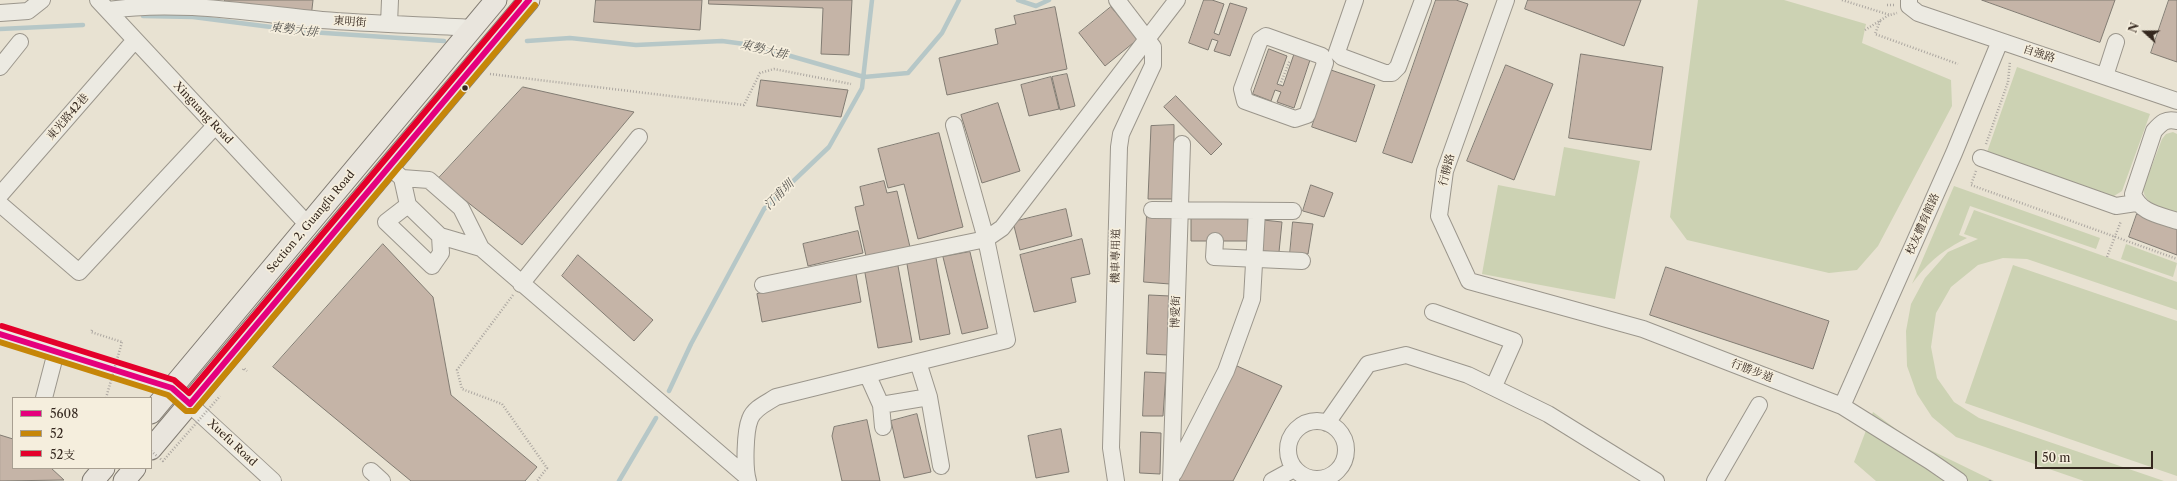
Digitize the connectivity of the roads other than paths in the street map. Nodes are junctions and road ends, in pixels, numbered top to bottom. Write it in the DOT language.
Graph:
graph roads {
  1 [pos="42,0"];
  2 [pos="390,0"];
  3 [pos="496,0"];
  4 [pos="529,0"];
  5 [pos="1117,0"];
  6 [pos="1177,0"];
  7 [pos="1355,0"];
  8 [pos="1423,0"];
  9 [pos="1506,0"];
  10 [pos="1909,3"];
  11 [pos="103,5"];
  12 [pos="0,13"];
  13 [pos="389,24"];
  14 [pos="473,28"];
  15 [pos="135,40"];
  16 [pos="1148,40"];
  17 [pos="20,42"];
  18 [pos="2000,42"];
  19 [pos="2116,42"];
  20 [pos="1294,46"];
  21 [pos="0,66"];
  22 [pos="2105,76"];
  23 [pos="2170,99"];
  24 [pos="2173,120"];
  25 [pos="954,125"];
  26 [pos="215,126"];
  27 [pos="639,137"];
  28 [pos="1182,144"];
  29 [pos="1981,158"];
  30 [pos="396,173"];
  31 [pos="0,195"];
  32 [pos="0,204"];
  33 [pos="2131,204"];
  34 [pos="408,205"];
  35 [pos="1152,210"];
  36 [pos="1180,210"];
  37 [pos="1293,210"];
  38 [pos="1257,211"];
  39 [pos="2177,221"];
  40 [pos="308,225"];
  41 [pos="440,236"];
  42 [pos="986,239"];
  43 [pos="1215,241"];
  44 [pos="481,248"];
  45 [pos="1255,258"];
  46 [pos="1302,261"];
  47 [pos="522,284"];
  48 [pos="763,285"];
  49 [pos="1528,297"];
  50 [pos="1433,312"];
  51 [pos="0,334"];
  52 [pos="56,352"];
  53 [pos="918,362"];
  54 [pos="868,376"];
  55 [pos="1494,386"];
  56 [pos="172,388"];
  57 [pos="44,397"];
  58 [pos="929,397"];
  59 [pos="190,404"];
  60 [pos="881,405"];
  61 [pos="1759,405"];
  62 [pos="1842,406"];
  63 [pos="152,412"];
  64 [pos="1327,423"];
  65 [pos="883,427"];
  66 [pos="152,449"];
  67 [pos="941,466"];
  68 [pos="1294,468"];
  69 [pos="103,469"];
  70 [pos="134,469"];
  71 [pos="747,479"];
  72 [pos="1171,480"];
  73 [pos="93,481"];
  74 [pos="124,481"];
  75 [pos="273,481"];
  76 [pos="1116,481"];
  77 [pos="1272,481"];
  78 [pos="1656,481"];
  79 [pos="1715,481"];
  80 [pos="1958,481"];
  1 -- 12 [label="street"];
  2 -- 13 [label="street"];
  3 -- 14 [label="main road"];
  4 -- 30 [label="main road"];
  5 -- 16 [label="street"];
  6 -- 16 [label="street"];
  7 -- 8 [label="street"];
  9 -- 49 [label="street, 行勝路"];
  10 -- 18 [label="street, 自強路"];
  11 -- 13 [label="street, 東明街"];
  11 -- 15 [label="street, Xinguang Road"];
  13 -- 14 [label="street, 東明街"];
  14 -- 40 [label="main road, Section 2, Guangfu Road"];
  15 -- 26 [label="street, Xinguang Road"];
  15 -- 31 [label="street, 東光路42巷"];
  16 -- 42 [label="street"];
  16 -- 76 [label="street, 機車專用道"];
  17 -- 21 [label="street"];
  18 -- 22 [label="street, 自強路"];
  18 -- 62 [label="street, 校友體育館路"];
  19 -- 22 [label="street"];
  20 -- 20 [label="street"];
  22 -- 23 [label="street, 自強路"];
  23 -- 24 [label="street"];
  24 -- 33 [label="street"];
  25 -- 42 [label="street"];
  26 -- 32 [label="street"];
  26 -- 40 [label="street, Xinguang Road"];
  27 -- 47 [label="street"];
  28 -- 36 [label="street, 博愛街"];
  29 -- 33 [label="street"];
  30 -- 34 [label="street"];
  30 -- 44 [label="street"];
  30 -- 59 [label="main road"];
  33 -- 39 [label="street"];
  34 -- 41 [label="street"];
  34 -- 41 [label="street"];
  35 -- 36 [label="street"];
  36 -- 38 [label="street"];
  36 -- 72 [label="street, 博愛街"];
  37 -- 38 [label="street"];
  38 -- 45 [label="street"];
  40 -- 56 [label="main road, Section 2, Guangfu Road"];
  41 -- 44 [label="street"];
  42 -- 48 [label="street"];
  42 -- 53 [label="street"];
  43 -- 45 [label="street"];
  44 -- 47 [label="street"];
  45 -- 46 [label="street"];
  45 -- 72 [label="street"];
  47 -- 71 [label="street"];
  49 -- 62 [label="street, 行勝步道"];
  50 -- 55 [label="street"];
  51 -- 52 [label="street"];
  52 -- 56 [label="street"];
  52 -- 57 [label="street"];
  53 -- 54 [label="street"];
  53 -- 58 [label="street"];
  54 -- 60 [label="street"];
  54 -- 71 [label="street"];
  55 -- 64 [label="street"];
  55 -- 78 [label="street"];
  56 -- 59 [label="street, Xuefu Road"];
  56 -- 63 [label="main road, Section 2, Guangfu Road"];
  58 -- 60 [label="street"];
  58 -- 67 [label="street"];
  59 -- 66 [label="main road"];
  59 -- 75 [label="street, Xuefu Road"];
  60 -- 65 [label="street"];
  61 -- 79 [label="street"];
  62 -- 80 [label="street, 行勝步道"];
  64 -- 68 [label="street"];
  64 -- 68 [label="street"];
  68 -- 77 [label="street"];
  69 -- 73 [label="main road"];
  70 -- 74 [label="main road"];
}
